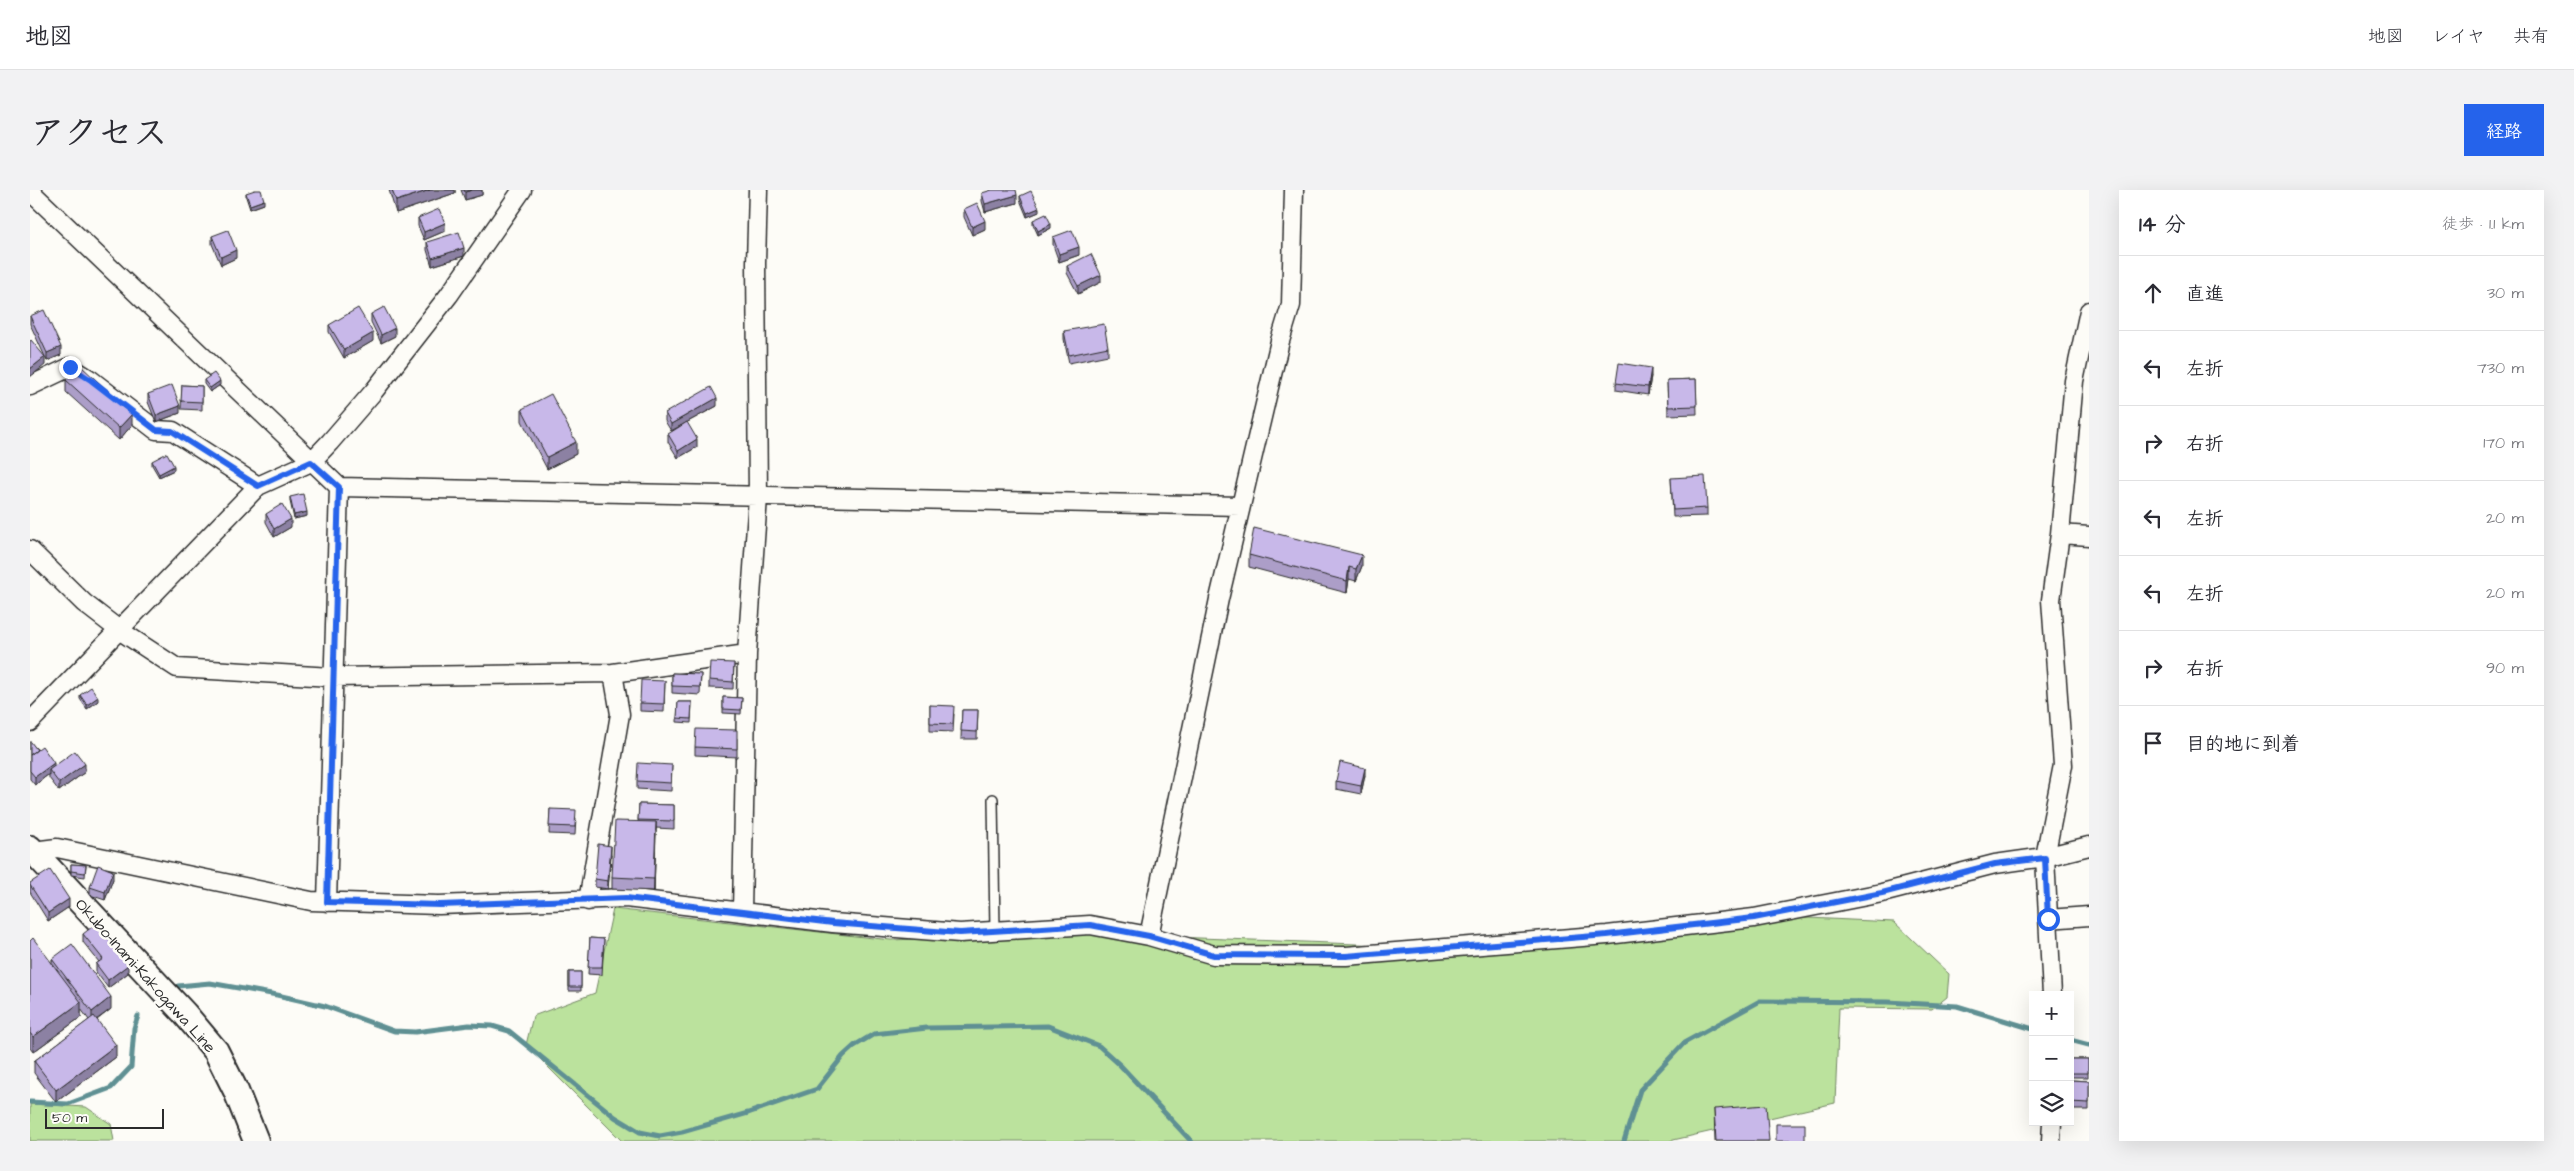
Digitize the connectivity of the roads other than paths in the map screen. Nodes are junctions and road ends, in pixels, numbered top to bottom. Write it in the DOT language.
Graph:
graph roads {
  1 [pos="522,190"];
  2 [pos="758,190"];
  3 [pos="1294,190"];
  4 [pos="30,191"];
  5 [pos="2089,310"];
  6 [pos="30,386"];
  7 [pos="311,462"];
  8 [pos="258,486"];
  9 [pos="339,487"];
  10 [pos="758,496"];
  11 [pos="1241,506"];
  12 [pos="2060,534"];
  13 [pos="2089,536"];
  14 [pos="30,550"];
  15 [pos="119,630"];
  16 [pos="748,654"];
  17 [pos="613,672"];
  18 [pos="332,677"];
  19 [pos="30,722"];
  20 [pos="993,799"];
  21 [pos="2089,846"];
  22 [pos="32,849"];
  23 [pos="2045,858"];
  24 [pos="588,901"];
  25 [pos="327,902"];
  26 [pos="742,912"];
  27 [pos="2089,916"];
  28 [pos="2048,919"];
  29 [pos="995,931"];
  30 [pos="1149,936"];
  31 [pos="2052,991"];
  32 [pos="2052,1126"];
  33 [pos="256,1141"];
  34 [pos="2051,1141"];
  1 -- 7 [label="street"];
  2 -- 10 [label="street"];
  3 -- 11 [label="street"];
  4 -- 7 [label="street"];
  5 -- 12 [label="street"];
  6 -- 8 [label="street"];
  7 -- 8 [label="street"];
  7 -- 9 [label="street"];
  8 -- 15 [label="street"];
  9 -- 10 [label="street"];
  9 -- 18 [label="street"];
  10 -- 11 [label="street"];
  10 -- 16 [label="street"];
  11 -- 30 [label="street"];
  12 -- 13 [label="street"];
  12 -- 23 [label="street"];
  14 -- 15 [label="street"];
  15 -- 18 [label="street"];
  15 -- 19 [label="street"];
  16 -- 17 [label="street"];
  16 -- 26 [label="street"];
  17 -- 18 [label="street"];
  17 -- 24 [label="street"];
  18 -- 25 [label="street"];
  20 -- 29 [label="lane"];
  21 -- 23 [label="street"];
  22 -- 25 [label="street"];
  22 -- 33 [label="main road, Okubo-Inami-Kakogawa Line"];
  23 -- 28 [label="street"];
  23 -- 30 [label="street"];
  24 -- 25 [label="street"];
  24 -- 26 [label="street"];
  26 -- 29 [label="street"];
  27 -- 28 [label="street"];
  28 -- 31 [label="street"];
  29 -- 30 [label="street"];
  32 -- 34 [label="street"];
}
